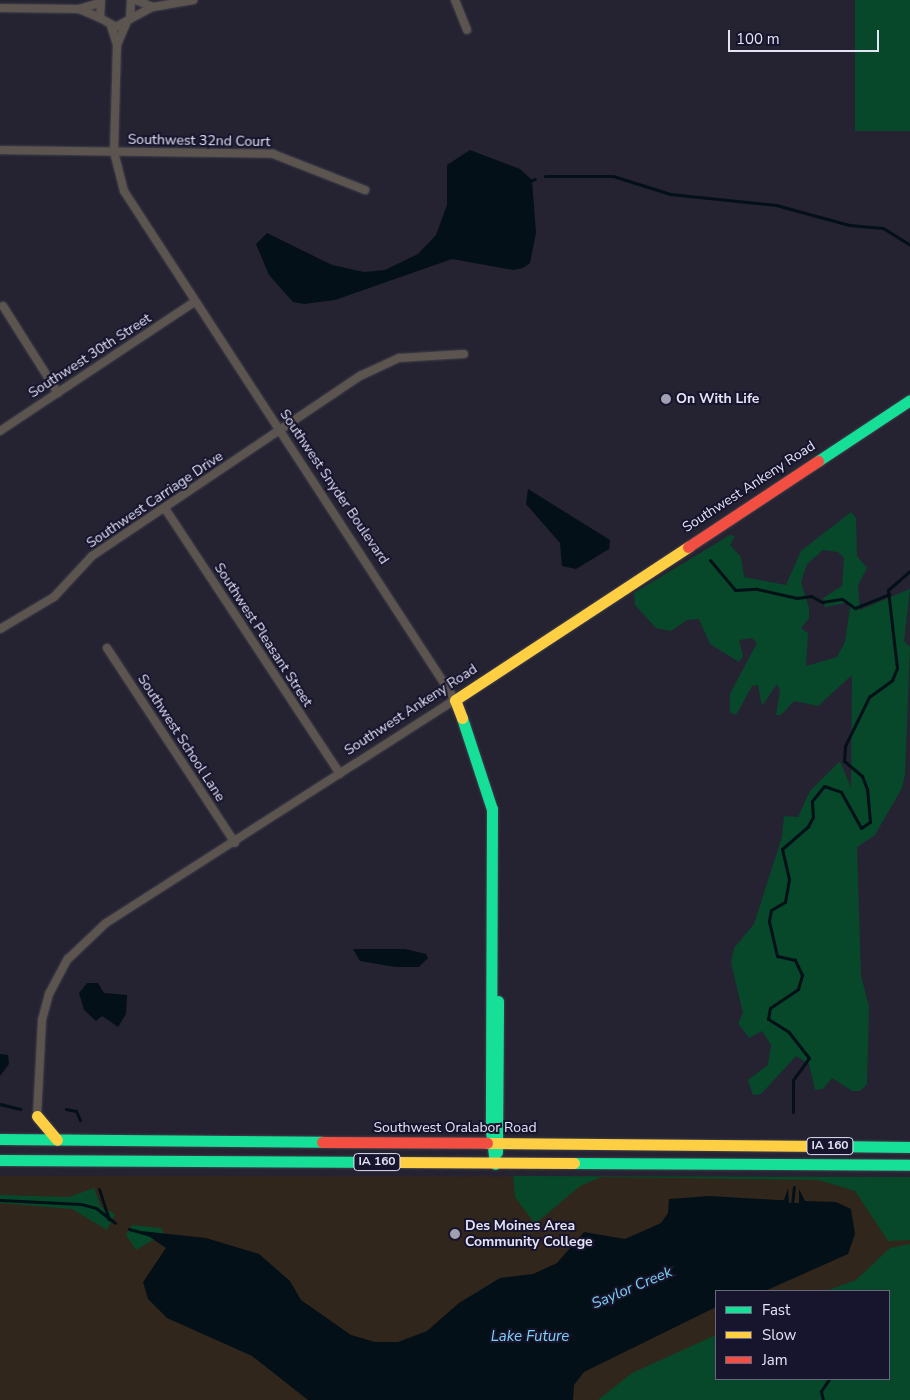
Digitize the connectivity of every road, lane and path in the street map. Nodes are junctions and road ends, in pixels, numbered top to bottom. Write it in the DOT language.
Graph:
graph roads {
  1 [pos="131,0"];
  2 [pos="136,0"];
  3 [pos="193,0"];
  4 [pos="455,0"];
  5 [pos="100,2"];
  6 [pos="0,8"];
  7 [pos="152,8"];
  8 [pos="79,9"];
  9 [pos="100,18"];
  10 [pos="128,22"];
  11 [pos="110,26"];
  12 [pos="467,30"];
  13 [pos="117,45"];
  14 [pos="0,150"];
  15 [pos="114,152"];
  16 [pos="365,190"];
  17 [pos="194,302"];
  18 [pos="3,306"];
  19 [pos="464,354"];
  20 [pos="58,393"];
  21 [pos="910,400"];
  22 [pos="0,431"];
  23 [pos="279,431"];
  24 [pos="166,510"];
  25 [pos="0,629"];
  26 [pos="107,648"];
  27 [pos="455,700"];
  28 [pos="340,774"];
  29 [pos="235,842"];
  30 [pos="37,1116"];
  31 [pos="0,1139"];
  32 [pos="20,1140"];
  33 [pos="57,1140"];
  34 [pos="495,1143"];
  35 [pos="910,1147"];
  36 [pos="0,1160"];
  37 [pos="495,1164"];
  38 [pos="910,1165"];
  1 -- 10 [label="street"];
  2 -- 7 [label="street"];
  3 -- 7 [label="street"];
  4 -- 12 [label="street"];
  5 -- 8 [label="street"];
  5 -- 9 [label="street"];
  6 -- 8 [label="street"];
  7 -- 10 [label="street"];
  8 -- 9 [label="street"];
  9 -- 11 [label="street"];
  10 -- 11 [label="street"];
  10 -- 13 [label="street, Southwest Snyder Boulevard"];
  11 -- 13 [label="street, Southwest Snyder Boulevard"];
  13 -- 15 [label="street, Southwest Snyder Boulevard"];
  14 -- 15 [label="street, Southwest 32nd Court"];
  15 -- 16 [label="street, Southwest 32nd Court"];
  15 -- 17 [label="street, Southwest Snyder Boulevard"];
  17 -- 20 [label="street, Southwest 30th Street"];
  17 -- 23 [label="street, Southwest Snyder Boulevard"];
  18 -- 20 [label="street"];
  19 -- 23 [label="street, Southwest Carriage Drive"];
  20 -- 22 [label="street, Southwest 30th Street"];
  21 -- 27 [label="main road, Southwest Ankeny Road"];
  23 -- 24 [label="street, Southwest Carriage Drive"];
  23 -- 27 [label="street, Southwest Snyder Boulevard"];
  24 -- 25 [label="street, Southwest Carriage Drive"];
  24 -- 28 [label="street, Southwest Pleasant Street"];
  26 -- 29 [label="street, Southwest School Lane"];
  27 -- 28 [label="street, Southwest Ankeny Road"];
  27 -- 34 [label="main road, Southwest Snyder Boulevard"];
  28 -- 29 [label="street, Southwest Ankeny Road"];
  29 -- 30 [label="street, Southwest Ankeny Road"];
  30 -- 32 [label="main road"];
  30 -- 33 [label="main road"];
  31 -- 32 [label="main road, Southwest Oralabor Road / IA 160"];
  32 -- 33 [label="main road, Southwest Oralabor Road / IA 160"];
  33 -- 34 [label="main road, Southwest Oralabor Road / IA 160"];
  34 -- 35 [label="main road, Southwest Oralabor Road / IA 160"];
  34 -- 37 [label="main road, Southwest Snyder Boulevard"];
  36 -- 37 [label="main road, IA 160"];
  37 -- 38 [label="main road, IA 160"];
}
